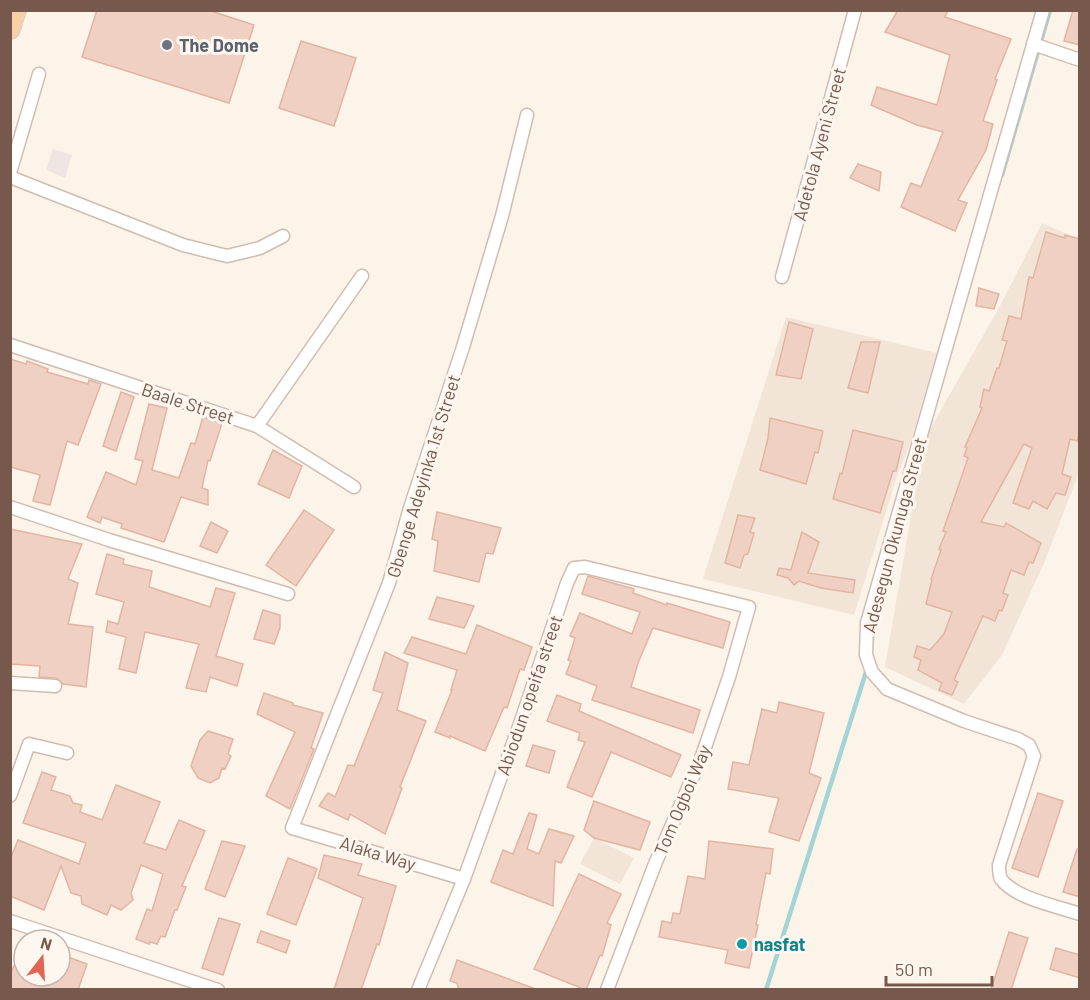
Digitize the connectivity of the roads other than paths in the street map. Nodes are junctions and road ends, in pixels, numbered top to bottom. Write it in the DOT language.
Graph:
graph roads {
  1 [pos="16,10"];
  2 [pos="855,10"];
  3 [pos="1043,10"];
  4 [pos="10,29"];
  5 [pos="1033,44"];
  6 [pos="1080,60"];
  7 [pos="39,74"];
  8 [pos="527,115"];
  9 [pos="10,175"];
  10 [pos="283,236"];
  11 [pos="362,276"];
  12 [pos="782,277"];
  13 [pos="10,345"];
  14 [pos="257,426"];
  15 [pos="354,486"];
  16 [pos="10,507"];
  17 [pos="288,594"];
  18 [pos="748,607"];
  19 [pos="10,683"];
  20 [pos="55,686"];
  21 [pos="67,753"];
  22 [pos="10,796"];
  23 [pos="292,828"];
  24 [pos="464,879"];
  25 [pos="1080,914"];
  26 [pos="10,921"];
  27 [pos="218,990"];
  28 [pos="417,990"];
  29 [pos="607,990"];
  1 -- 4 [label="main road"];
  2 -- 12 [label="street, Adetola Ayeni Street"];
  3 -- 5 [label="street, Adesegun Okunuga Street"];
  5 -- 6 [label="street"];
  5 -- 25 [label="street, Adesegun Okunuga Street"];
  7 -- 9 [label="street"];
  8 -- 23 [label="street, Gbenge Adeyinka 1st Street"];
  9 -- 10 [label="street"];
  11 -- 14 [label="street"];
  13 -- 14 [label="street, Baale Street"];
  14 -- 15 [label="street, Baale Street"];
  16 -- 17 [label="street"];
  18 -- 24 [label="street, Abiodun opeifa street"];
  18 -- 29 [label="street, Tom Ogboi Way"];
  19 -- 20 [label="street"];
  21 -- 22 [label="street"];
  23 -- 24 [label="street, Alaka Way"];
  24 -- 28 [label="street, Abiodun opeifa street"];
  26 -- 27 [label="street"];
}
